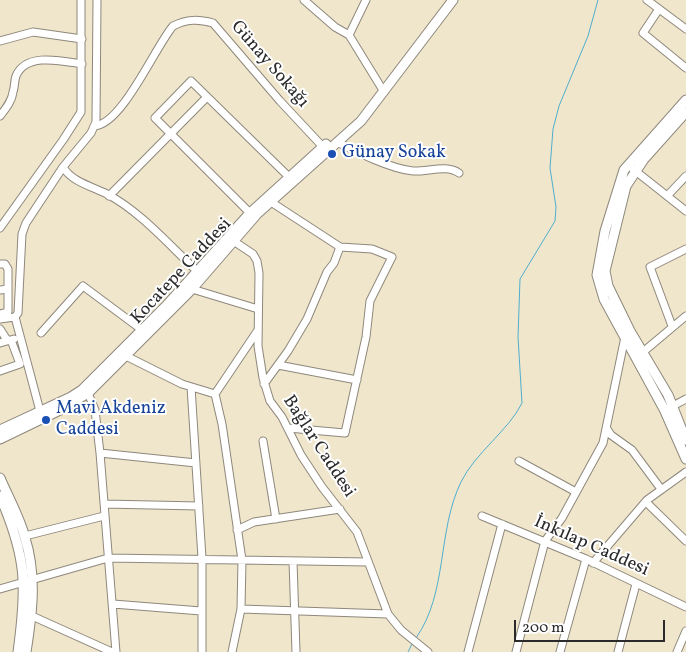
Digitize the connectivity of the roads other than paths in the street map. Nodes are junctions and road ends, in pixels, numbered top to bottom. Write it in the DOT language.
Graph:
graph roads {
  1 [pos="81,0"];
  2 [pos="97,0"];
  3 [pos="304,0"];
  4 [pos="366,0"];
  5 [pos="453,0"];
  6 [pos="647,0"];
  7 [pos="659,9"];
  8 [pos="686,29"];
  9 [pos="349,35"];
  10 [pos="82,39"];
  11 [pos="0,41"];
  12 [pos="82,64"];
  13 [pos="686,68"];
  14 [pos="384,92"];
  15 [pos="208,98"];
  16 [pos="686,100"];
  17 [pos="372,105"];
  18 [pos="686,112"];
  19 [pos="0,116"];
  20 [pos="94,126"];
  21 [pos="170,134"];
  22 [pos="337,142"];
  23 [pos="323,147"];
  24 [pos="63,167"];
  25 [pos="631,168"];
  26 [pos="458,173"];
  27 [pos="686,176"];
  28 [pos="289,177"];
  29 [pos="668,195"];
  30 [pos="109,196"];
  31 [pos="272,202"];
  32 [pos="686,211"];
  33 [pos="250,213"];
  34 [pos="0,228"];
  35 [pos="232,240"];
  36 [pos="340,247"];
  37 [pos="686,250"];
  38 [pos="0,264"];
  39 [pos="197,272"];
  40 [pos="8,289"];
  41 [pos="192,289"];
  42 [pos="0,290"];
  43 [pos="258,309"];
  44 [pos="0,314"];
  45 [pos="686,316"];
  46 [pos="15,317"];
  47 [pos="0,319"];
  48 [pos="672,326"];
  49 [pos="0,329"];
  50 [pos="142,330"];
  51 [pos="258,330"];
  52 [pos="41,333"];
  53 [pos="625,336"];
  54 [pos="19,337"];
  55 [pos="6,341"];
  56 [pos="643,352"];
  57 [pos="126,356"];
  58 [pos="278,365"];
  59 [pos="0,371"];
  60 [pos="357,380"];
  61 [pos="264,384"];
  62 [pos="191,387"];
  63 [pos="88,393"];
  64 [pos="215,394"];
  65 [pos="686,399"];
  66 [pos="669,408"];
  67 [pos="42,415"];
  68 [pos="288,428"];
  69 [pos="607,429"];
  70 [pos="0,430"];
  71 [pos="0,439"];
  72 [pos="686,440"];
  73 [pos="263,442"];
  74 [pos="100,453"];
  75 [pos="686,459"];
  76 [pos="519,461"];
  77 [pos="196,463"];
  78 [pos="686,472"];
  79 [pos="0,478"];
  80 [pos="662,489"];
  81 [pos="576,492"];
  82 [pos="1,500"];
  83 [pos="646,502"];
  84 [pos="104,504"];
  85 [pos="199,506"];
  86 [pos="340,509"];
  87 [pos="104,516"];
  88 [pos="482,516"];
  89 [pos="276,519"];
  90 [pos="502,524"];
  91 [pos="237,530"];
  92 [pos="25,536"];
  93 [pos="545,541"];
  94 [pos="686,541"];
  95 [pos="108,558"];
  96 [pos="202,558"];
  97 [pos="586,559"];
  98 [pos="242,560"];
  99 [pos="293,561"];
  100 [pos="368,562"];
  101 [pos="593,563"];
  102 [pos="29,580"];
  103 [pos="636,584"];
  104 [pos="0,589"];
  105 [pos="113,604"];
  106 [pos="686,607"];
  107 [pos="241,609"];
  108 [pos="201,611"];
  109 [pos="295,612"];
  110 [pos="388,614"];
  111 [pos="32,616"];
  112 [pos="686,631"];
  113 [pos="426,650"];
  114 [pos="18,652"];
  115 [pos="26,652"];
  116 [pos="114,652"];
  117 [pos="202,652"];
  118 [pos="232,652"];
  119 [pos="296,652"];
  120 [pos="468,652"];
  121 [pos="516,652"];
  122 [pos="560,652"];
  123 [pos="618,652"];
  124 [pos="677,652"];
  1 -- 10 [label="street"];
  2 -- 20 [label="street"];
  3 -- 9 [label="street"];
  4 -- 9 [label="street"];
  5 -- 14 [label="main road, Kocatepe Caddesi"];
  6 -- 7 [label="street"];
  7 -- 8 [label="street"];
  7 -- 13 [label="street"];
  9 -- 14 [label="street"];
  10 -- 11 [label="street"];
  10 -- 12 [label="street"];
  12 -- 19 [label="street"];
  12 -- 34 [label="street"];
  14 -- 17 [label="main road, Kocatepe Caddesi"];
  15 -- 21 [label="street"];
  15 -- 21 [label="street"];
  15 -- 28 [label="street"];
  16 -- 25 [label="main road"];
  17 -- 22 [label="main road, Kocatepe Caddesi"];
  17 -- 23 [label="main road, Kocatepe Caddesi"];
  18 -- 25 [label="main road"];
  20 -- 23 [label="street, Günay Sokağı"];
  20 -- 24 [label="street"];
  21 -- 30 [label="street"];
  21 -- 33 [label="street"];
  22 -- 26 [label="street"];
  22 -- 31 [label="main road, Kocatepe Caddesi"];
  23 -- 28 [label="main road, Kocatepe Caddesi"];
  24 -- 30 [label="street"];
  24 -- 46 [label="street"];
  25 -- 29 [label="street"];
  25 -- 53 [label="main road"];
  25 -- 56 [label="main road"];
  27 -- 29 [label="street"];
  28 -- 33 [label="main road, Kocatepe Caddesi"];
  29 -- 32 [label="street"];
  30 -- 39 [label="street"];
  31 -- 35 [label="main road, Kocatepe Caddesi"];
  31 -- 36 [label="street"];
  33 -- 35 [label="main road, Kocatepe Caddesi"];
  35 -- 39 [label="main road, Kocatepe Caddesi"];
  35 -- 41 [label="main road, Kocatepe Caddesi"];
  35 -- 43 [label="street, Bağlar Caddesi"];
  36 -- 58 [label="street"];
  36 -- 60 [label="street"];
  37 -- 48 [label="street"];
  38 -- 40 [label="street"];
  39 -- 50 [label="main road, Kocatepe Caddesi"];
  40 -- 42 [label="street"];
  40 -- 44 [label="street"];
  41 -- 43 [label="street"];
  41 -- 57 [label="main road, Kocatepe Caddesi"];
  43 -- 51 [label="street, Bağlar Caddesi"];
  45 -- 48 [label="street"];
  46 -- 47 [label="street"];
  46 -- 54 [label="street"];
  48 -- 56 [label="street"];
  49 -- 55 [label="street"];
  50 -- 52 [label="street"];
  50 -- 67 [label="main road, Kocatepe Caddesi"];
  51 -- 61 [label="street, Bağlar Caddesi"];
  51 -- 64 [label="street"];
  53 -- 66 [label="main road"];
  53 -- 69 [label="street"];
  54 -- 55 [label="street"];
  54 -- 67 [label="street"];
  55 -- 59 [label="street"];
  56 -- 66 [label="main road"];
  57 -- 62 [label="street"];
  57 -- 63 [label="main road, Kocatepe Caddesi"];
  58 -- 60 [label="street"];
  58 -- 61 [label="street"];
  60 -- 68 [label="street"];
  61 -- 68 [label="street, Bağlar Caddesi"];
  62 -- 64 [label="street"];
  62 -- 77 [label="street"];
  63 -- 67 [label="main road, Kocatepe Caddesi"];
  63 -- 74 [label="street"];
  64 -- 91 [label="street"];
  65 -- 66 [label="street"];
  66 -- 72 [label="main road"];
  66 -- 75 [label="main road"];
  67 -- 70 [label="main road, Kocatepe Caddesi"];
  67 -- 71 [label="main road, Kocatepe Caddesi"];
  68 -- 86 [label="street, Bağlar Caddesi"];
  69 -- 80 [label="street"];
  69 -- 81 [label="street"];
  73 -- 89 [label="street"];
  74 -- 77 [label="street"];
  74 -- 84 [label="street"];
  76 -- 81 [label="street"];
  77 -- 85 [label="street"];
  78 -- 80 [label="street"];
  79 -- 92 [label="main road"];
  80 -- 83 [label="street"];
  81 -- 93 [label="street"];
  82 -- 102 [label="main road"];
  83 -- 94 [label="street"];
  83 -- 101 [label="street"];
  84 -- 85 [label="street"];
  84 -- 87 [label="street"];
  85 -- 96 [label="street"];
  86 -- 89 [label="street"];
  86 -- 100 [label="street, Bağlar Caddesi"];
  87 -- 92 [label="street"];
  87 -- 95 [label="street"];
  88 -- 90 [label="street, İnkılap Caddesi"];
  89 -- 91 [label="street"];
  90 -- 93 [label="street, İnkılap Caddesi"];
  90 -- 120 [label="street"];
  91 -- 98 [label="street"];
  92 -- 102 [label="main road"];
  93 -- 97 [label="street, İnkılap Caddesi"];
  93 -- 121 [label="street"];
  95 -- 96 [label="street"];
  95 -- 102 [label="street"];
  95 -- 105 [label="street"];
  96 -- 98 [label="street"];
  96 -- 108 [label="street"];
  97 -- 101 [label="street, İnkılap Caddesi"];
  97 -- 122 [label="street"];
  98 -- 99 [label="street"];
  98 -- 107 [label="street"];
  99 -- 100 [label="street"];
  99 -- 109 [label="street"];
  100 -- 110 [label="street, Bağlar Caddesi"];
  101 -- 103 [label="street, İnkılap Caddesi"];
  102 -- 104 [label="street"];
  102 -- 111 [label="main road"];
  102 -- 114 [label="main road"];
  103 -- 106 [label="street, İnkılap Caddesi"];
  103 -- 123 [label="street"];
  105 -- 108 [label="street"];
  105 -- 116 [label="street"];
  107 -- 109 [label="street"];
  107 -- 118 [label="street"];
  108 -- 117 [label="street"];
  109 -- 110 [label="street"];
  109 -- 119 [label="street"];
  110 -- 113 [label="street, Bağlar Caddesi"];
  111 -- 115 [label="main road"];
  111 -- 116 [label="street"];
  112 -- 124 [label="street"];
}
